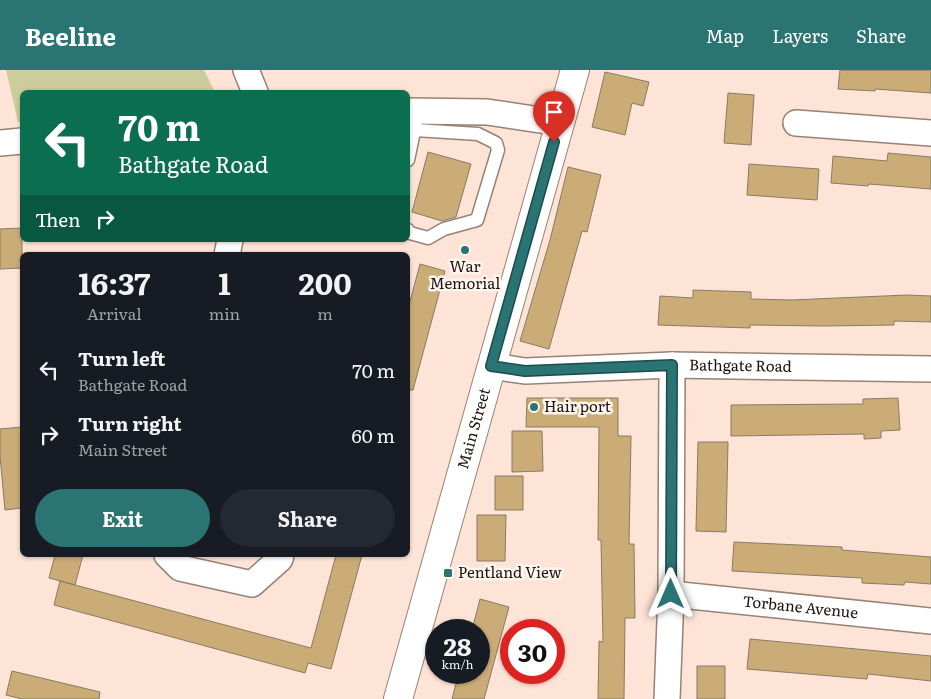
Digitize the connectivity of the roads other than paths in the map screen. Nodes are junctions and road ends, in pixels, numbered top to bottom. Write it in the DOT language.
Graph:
graph roads {
  1 [pos="246,70"];
  2 [pos="575,70"];
  3 [pos="254,90"];
  4 [pos="414,117"];
  5 [pos="560,123"];
  6 [pos="796,123"];
  7 [pos="931,133"];
  8 [pos="20,141"];
  9 [pos="0,143"];
  10 [pos="410,146"];
  11 [pos="410,233"];
  12 [pos="672,365"];
  13 [pos="491,366"];
  14 [pos="931,369"];
  15 [pos="169,557"];
  16 [pos="281,557"];
  17 [pos="671,594"];
  18 [pos="931,621"];
  19 [pos="398,699"];
  20 [pos="667,699"];
  1 -- 3 [label="street"];
  2 -- 5 [label="main road, Main Street"];
  4 -- 5 [label="street"];
  4 -- 10 [label="lane"];
  4 -- 11 [label="lane"];
  5 -- 13 [label="main road, Main Street"];
  6 -- 7 [label="street"];
  8 -- 9 [label="street"];
  12 -- 13 [label="street, Bathgate Road"];
  12 -- 14 [label="street, Bathgate Road"];
  12 -- 17 [label="street"];
  13 -- 19 [label="main road, Main Street"];
  15 -- 16 [label="street"];
  17 -- 18 [label="street, Torbane Avenue"];
  17 -- 20 [label="street"];
}
